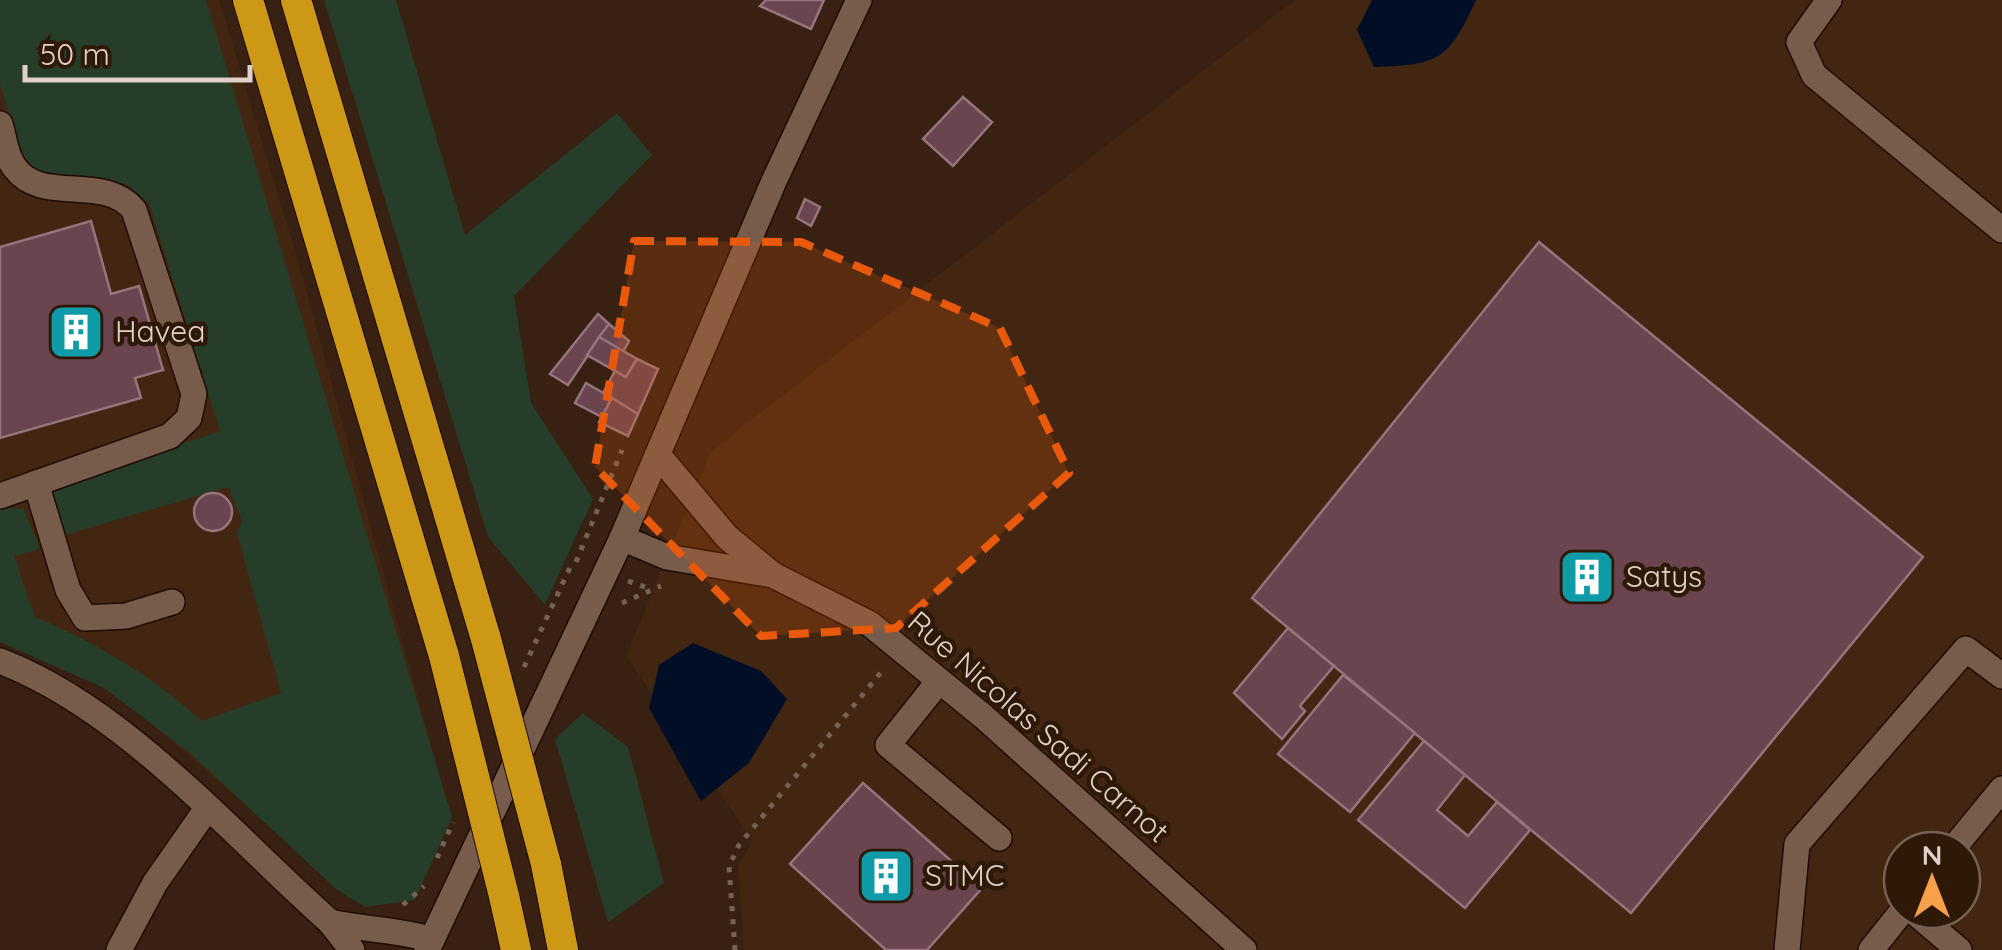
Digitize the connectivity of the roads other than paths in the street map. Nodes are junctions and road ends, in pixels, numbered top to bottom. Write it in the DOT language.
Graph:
graph roads {
  1 [pos="248,0"];
  2 [pos="296,0"];
  3 [pos="858,0"];
  4 [pos="1829,0"];
  5 [pos="0,124"];
  6 [pos="2002,230"];
  7 [pos="659,456"];
  8 [pos="36,483"];
  9 [pos="0,496"];
  10 [pos="622,538"];
  11 [pos="773,575"];
  12 [pos="172,602"];
  13 [pos="0,661"];
  14 [pos="2002,676"];
  15 [pos="939,681"];
  16 [pos="2002,789"];
  17 [pos="206,810"];
  18 [pos="1968,830"];
  19 [pos="999,838"];
  20 [pos="330,922"];
  21 [pos="1887,930"];
  22 [pos="1936,930"];
  23 [pos="430,945"];
  24 [pos="126,946"];
  25 [pos="352,950"];
  26 [pos="516,950"];
  27 [pos="563,950"];
  28 [pos="1244,950"];
  29 [pos="1788,950"];
  30 [pos="1871,950"];
  31 [pos="1959,950"];
  1 -- 26 [label="highway, bridge"];
  2 -- 27 [label="highway, bridge"];
  3 -- 7 [label="street"];
  4 -- 6 [label="street"];
  5 -- 8 [label="street"];
  7 -- 10 [label="street"];
  7 -- 11 [label="street"];
  8 -- 9 [label="street"];
  8 -- 12 [label="street"];
  10 -- 11 [label="street"];
  10 -- 23 [label="street"];
  11 -- 15 [label="street, Rue Nicolas Sadi Carnot"];
  13 -- 17 [label="street"];
  14 -- 29 [label="street"];
  15 -- 19 [label="street"];
  15 -- 28 [label="street, Rue Nicolas Sadi Carnot"];
  16 -- 18 [label="street"];
  17 -- 20 [label="street"];
  17 -- 24 [label="street"];
  20 -- 23 [label="street"];
  20 -- 25 [label="street"];
  21 -- 30 [label="street"];
  22 -- 31 [label="street"];
}
